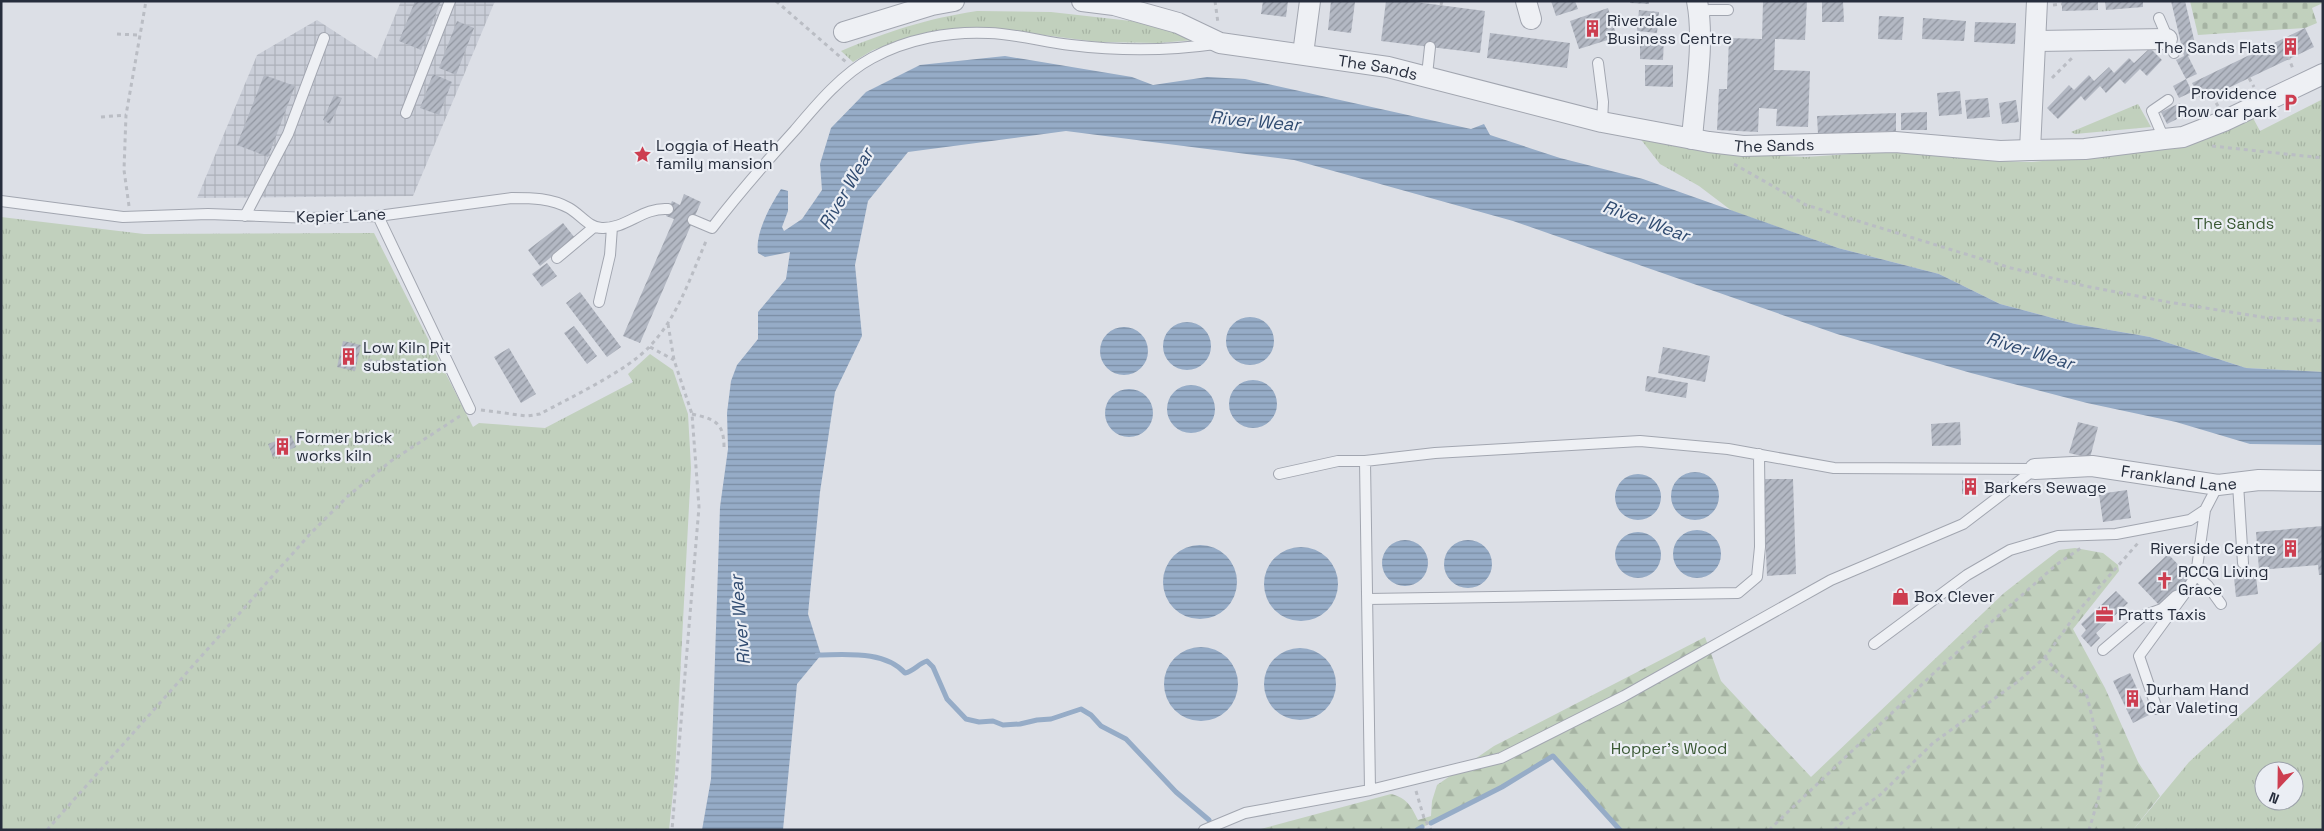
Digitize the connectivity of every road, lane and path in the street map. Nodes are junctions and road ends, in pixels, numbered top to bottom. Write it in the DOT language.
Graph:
graph roads {
  1 [pos="146,1"];
  2 [pos="450,1"];
  3 [pos="776,1"];
  4 [pos="954,1"];
  5 [pos="1082,1"];
  6 [pos="1310,1"];
  7 [pos="2037,1"];
  8 [pos="1114,3"];
  9 [pos="1698,8"];
  10 [pos="1728,10"];
  11 [pos="2159,18"];
  12 [pos="844,32"];
  13 [pos="117,34"];
  14 [pos="138,35"];
  15 [pos="324,38"];
  16 [pos="2091,40"];
  17 [pos="2036,41"];
  18 [pos="1220,43"];
  19 [pos="2170,46"];
  20 [pos="1430,47"];
  21 [pos="1303,54"];
  22 [pos="1598,63"];
  23 [pos="854,69"];
  24 [pos="2323,74"];
  25 [pos="1427,75"];
  26 [pos="2032,98"];
  27 [pos="2168,100"];
  28 [pos="406,113"];
  29 [pos="126,115"];
  30 [pos="101,117"];
  31 [pos="1602,122"];
  32 [pos="1692,139"];
  33 [pos="2164,139"];
  34 [pos="2210,145"];
  35 [pos="2030,150"];
  36 [pos="2323,158"];
  37 [pos="1729,162"];
  38 [pos="1,202"];
  39 [pos="668,209"];
  40 [pos="245,216"];
  41 [pos="378,216"];
  42 [pos="130,217"];
  43 [pos="693,220"];
  44 [pos="594,227"];
  45 [pos="612,227"];
  46 [pos="712,228"];
  47 [pos="557,258"];
  48 [pos="599,302"];
  49 [pos="2323,320"];
  50 [pos="668,324"];
  51 [pos="650,347"];
  52 [pos="368,360"];
  53 [pos="674,360"];
  54 [pos="453,373"];
  55 [pos="470,409"];
  56 [pos="692,414"];
  57 [pos="724,447"];
  58 [pos="1759,454"];
  59 [pos="1365,461"];
  60 [pos="2035,469"];
  61 [pos="1280,474"];
  62 [pos="2323,481"];
  63 [pos="2228,484"];
  64 [pos="2205,510"];
  65 [pos="2148,528"];
  66 [pos="2100,534"];
  67 [pos="2243,563"];
  68 [pos="2196,575"];
  69 [pos="2185,593"];
  70 [pos="1368,599"];
  71 [pos="2221,604"];
  72 [pos="1874,644"];
  73 [pos="2103,650"];
  74 [pos="2045,657"];
  75 [pos="2157,709"];
  76 [pos="1412,779"];
  77 [pos="1370,790"];
  78 [pos="47,830"];
  79 [pos="672,830"];
  80 [pos="1204,830"];
  81 [pos="1431,830"];
  82 [pos="1769,830"];
  83 [pos="1834,830"];
  84 [pos="2088,830"];
  1 -- 14 [label="path"];
  2 -- 28 [label="lane"];
  3 -- 23 [label="path"];
  4 -- 12 [label="street"];
  5 -- 8 [label="street, The Sands"];
  6 -- 21 [label="street"];
  7 -- 17 [label="street"];
  8 -- 18 [label="street, The Sands"];
  9 -- 10 [label="lane"];
  9 -- 32 [label="street"];
  11 -- 19 [label="lane"];
  13 -- 14 [label="path"];
  14 -- 29 [label="path"];
  15 -- 40 [label="lane"];
  16 -- 17 [label="street"];
  16 -- 19 [label="street"];
  16 -- 26 [label="path"];
  17 -- 26 [label="street"];
  18 -- 21 [label="street, The Sands"];
  18 -- 23 [label="lane"];
  20 -- 25 [label="lane"];
  21 -- 25 [label="street, The Sands"];
  22 -- 31 [label="lane"];
  23 -- 46 [label="lane"];
  24 -- 33 [label="street, The Sands"];
  25 -- 31 [label="street, The Sands"];
  26 -- 35 [label="street"];
  27 -- 33 [label="lane"];
  29 -- 30 [label="path"];
  29 -- 42 [label="path"];
  31 -- 32 [label="street, The Sands"];
  32 -- 35 [label="street, The Sands"];
  33 -- 35 [label="street, The Sands"];
  34 -- 36 [label="path"];
  37 -- 49 [label="path"];
  38 -- 42 [label="lane, Kepier Lane"];
  39 -- 45 [label="lane"];
  40 -- 41 [label="lane, Kepier Lane"];
  40 -- 42 [label="lane, Kepier Lane"];
  41 -- 44 [label="lane, Kepier Lane"];
  41 -- 54 [label="lane"];
  43 -- 46 [label="lane"];
  44 -- 45 [label="lane"];
  44 -- 47 [label="lane"];
  45 -- 48 [label="lane"];
  46 -- 50 [label="path"];
  50 -- 51 [label="path"];
  50 -- 53 [label="path"];
  51 -- 53 [label="path"];
  51 -- 55 [label="path"];
  52 -- 54 [label="path"];
  53 -- 56 [label="path"];
  54 -- 55 [label="lane"];
  55 -- 78 [label="path"];
  56 -- 57 [label="path"];
  56 -- 79 [label="path"];
  58 -- 59 [label="lane"];
  58 -- 60 [label="lane"];
  58 -- 70 [label="lane"];
  59 -- 61 [label="lane"];
  59 -- 70 [label="lane"];
  60 -- 63 [label="street, Frankland Lane"];
  60 -- 76 [label="lane"];
  62 -- 63 [label="street, Frankland Lane"];
  63 -- 64 [label="lane"];
  63 -- 67 [label="lane"];
  64 -- 65 [label="lane"];
  64 -- 68 [label="lane"];
  65 -- 66 [label="lane"];
  65 -- 74 [label="path"];
  66 -- 72 [label="lane"];
  66 -- 82 [label="path"];
  68 -- 69 [label="lane"];
  68 -- 71 [label="lane"];
  69 -- 73 [label="lane"];
  69 -- 75 [label="lane"];
  70 -- 77 [label="lane"];
  74 -- 83 [label="path"];
  74 -- 84 [label="path"];
  76 -- 77 [label="lane"];
  76 -- 81 [label="path"];
  77 -- 80 [label="lane"];
}
